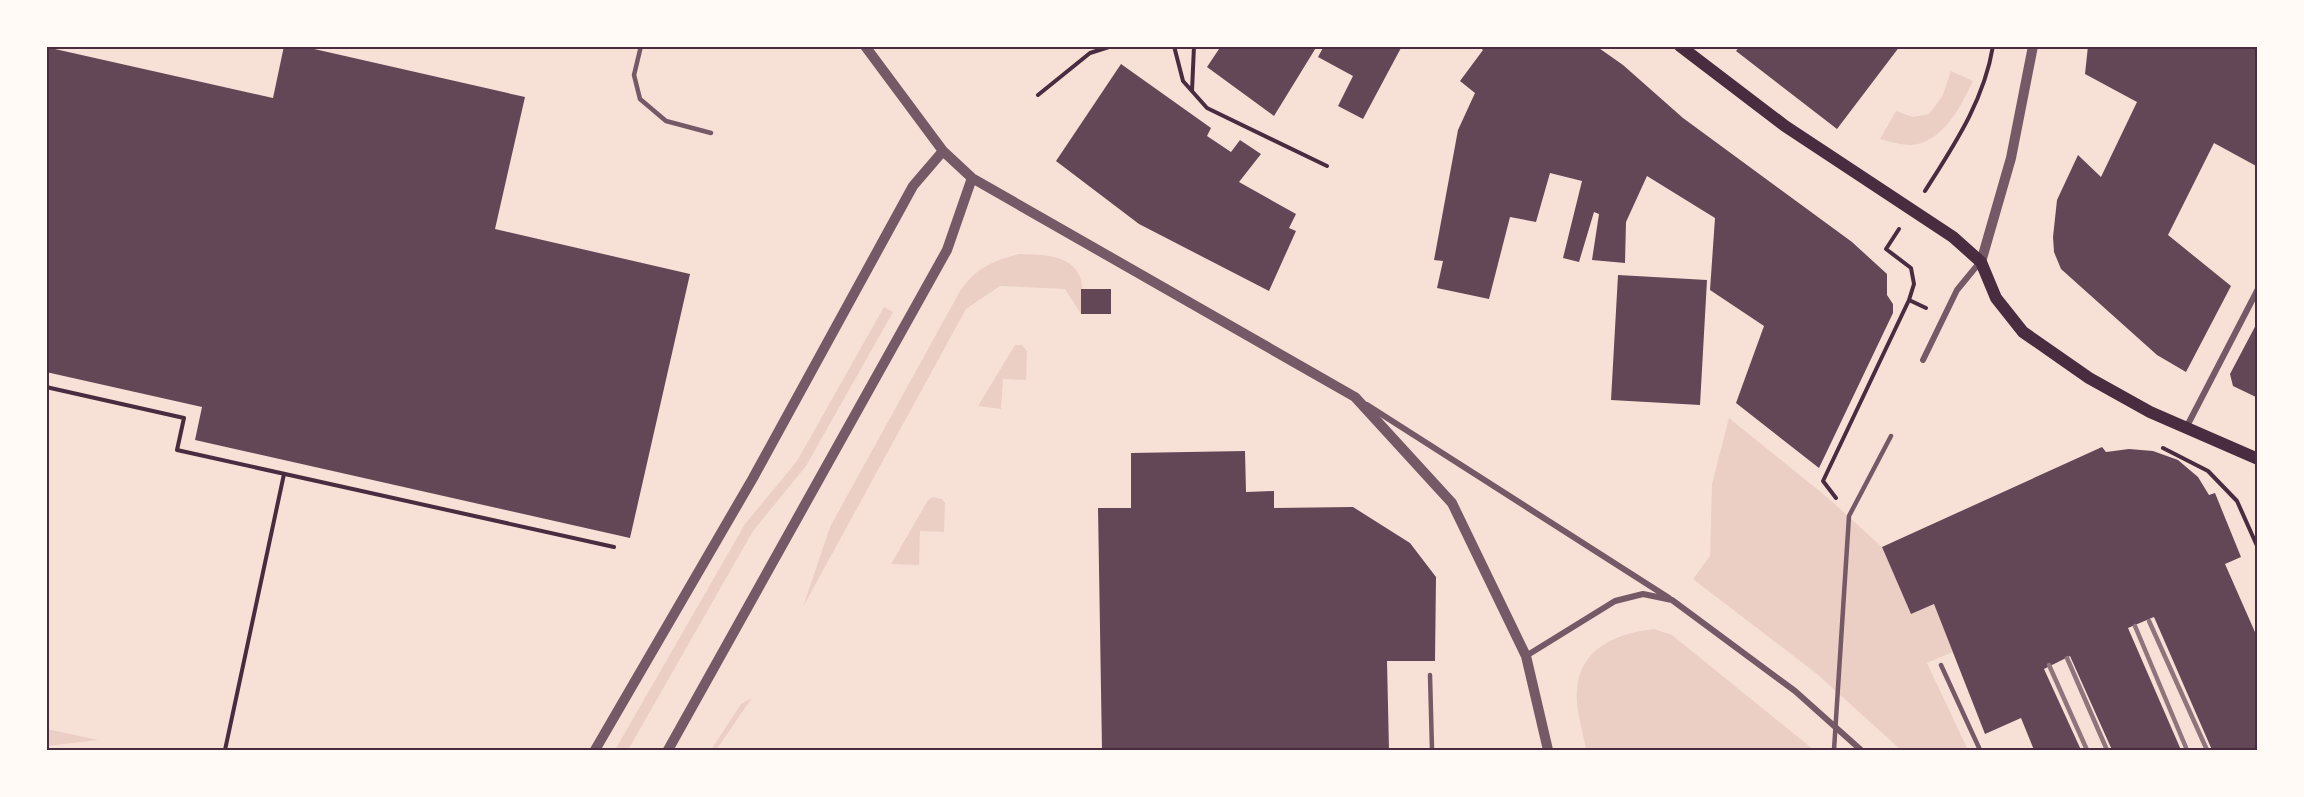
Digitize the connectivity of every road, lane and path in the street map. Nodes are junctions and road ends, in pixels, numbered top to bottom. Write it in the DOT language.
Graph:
graph roads {
  1 [pos="641,46"];
  2 [pos="865,46"];
  3 [pos="1112,46"];
  4 [pos="1174,46"];
  5 [pos="1194,46"];
  6 [pos="1680,46"];
  7 [pos="1993,46"];
  8 [pos="2033,46"];
  9 [pos="1192,91"];
  10 [pos="1038,95"];
  11 [pos="711,133"];
  12 [pos="943,151"];
  13 [pos="1327,166"];
  14 [pos="972,178"];
  15 [pos="1911,211"];
  16 [pos="1981,262"];
  17 [pos="2258,289"];
  18 [pos="1909,300"];
  19 [pos="1944,316"];
  20 [pos="1923,360"];
  21 [pos="46,387"];
  22 [pos="1355,397"];
  23 [pos="2186,429"];
  24 [pos="1892,436"];
  25 [pos="2157,444"];
  26 [pos="2258,459"];
  27 [pos="284,474"];
  28 [pos="1850,516"];
  29 [pos="614,547"];
  30 [pos="2258,548"];
  31 [pos="1672,600"];
  32 [pos="1526,656"];
  33 [pos="1941,664"];
  34 [pos="1430,675"];
  35 [pos="225,750"];
  36 [pos="595,750"];
  37 [pos="668,750"];
  38 [pos="1432,750"];
  39 [pos="1548,750"];
  40 [pos="1834,750"];
  41 [pos="1861,750"];
  42 [pos="1980,750"];
  1 -- 11 [label="lane"];
  2 -- 12 [label="street"];
  3 -- 10 [label="path"];
  4 -- 9 [label="path"];
  5 -- 9 [label="path"];
  6 -- 15 [label="main road"];
  7 -- 15 [label="path"];
  8 -- 16 [label="street"];
  9 -- 13 [label="path"];
  12 -- 14 [label="street"];
  12 -- 36 [label="street"];
  14 -- 22 [label="street"];
  14 -- 37 [label="street"];
  15 -- 16 [label="main road"];
  15 -- 18 [label="path"];
  16 -- 19 [label="street"];
  16 -- 23 [label="main road"];
  17 -- 23 [label="street"];
  18 -- 19 [label="path"];
  18 -- 28 [label="path"];
  19 -- 20 [label="street"];
  21 -- 27 [label="path"];
  22 -- 31 [label="street"];
  22 -- 32 [label="street"];
  23 -- 26 [label="main road"];
  24 -- 28 [label="lane"];
  25 -- 30 [label="path"];
  27 -- 29 [label="path"];
  27 -- 35 [label="path"];
  28 -- 40 [label="lane"];
  31 -- 32 [label="street"];
  31 -- 41 [label="street"];
  32 -- 39 [label="street"];
  33 -- 42 [label="lane"];
  34 -- 38 [label="lane"];
}
